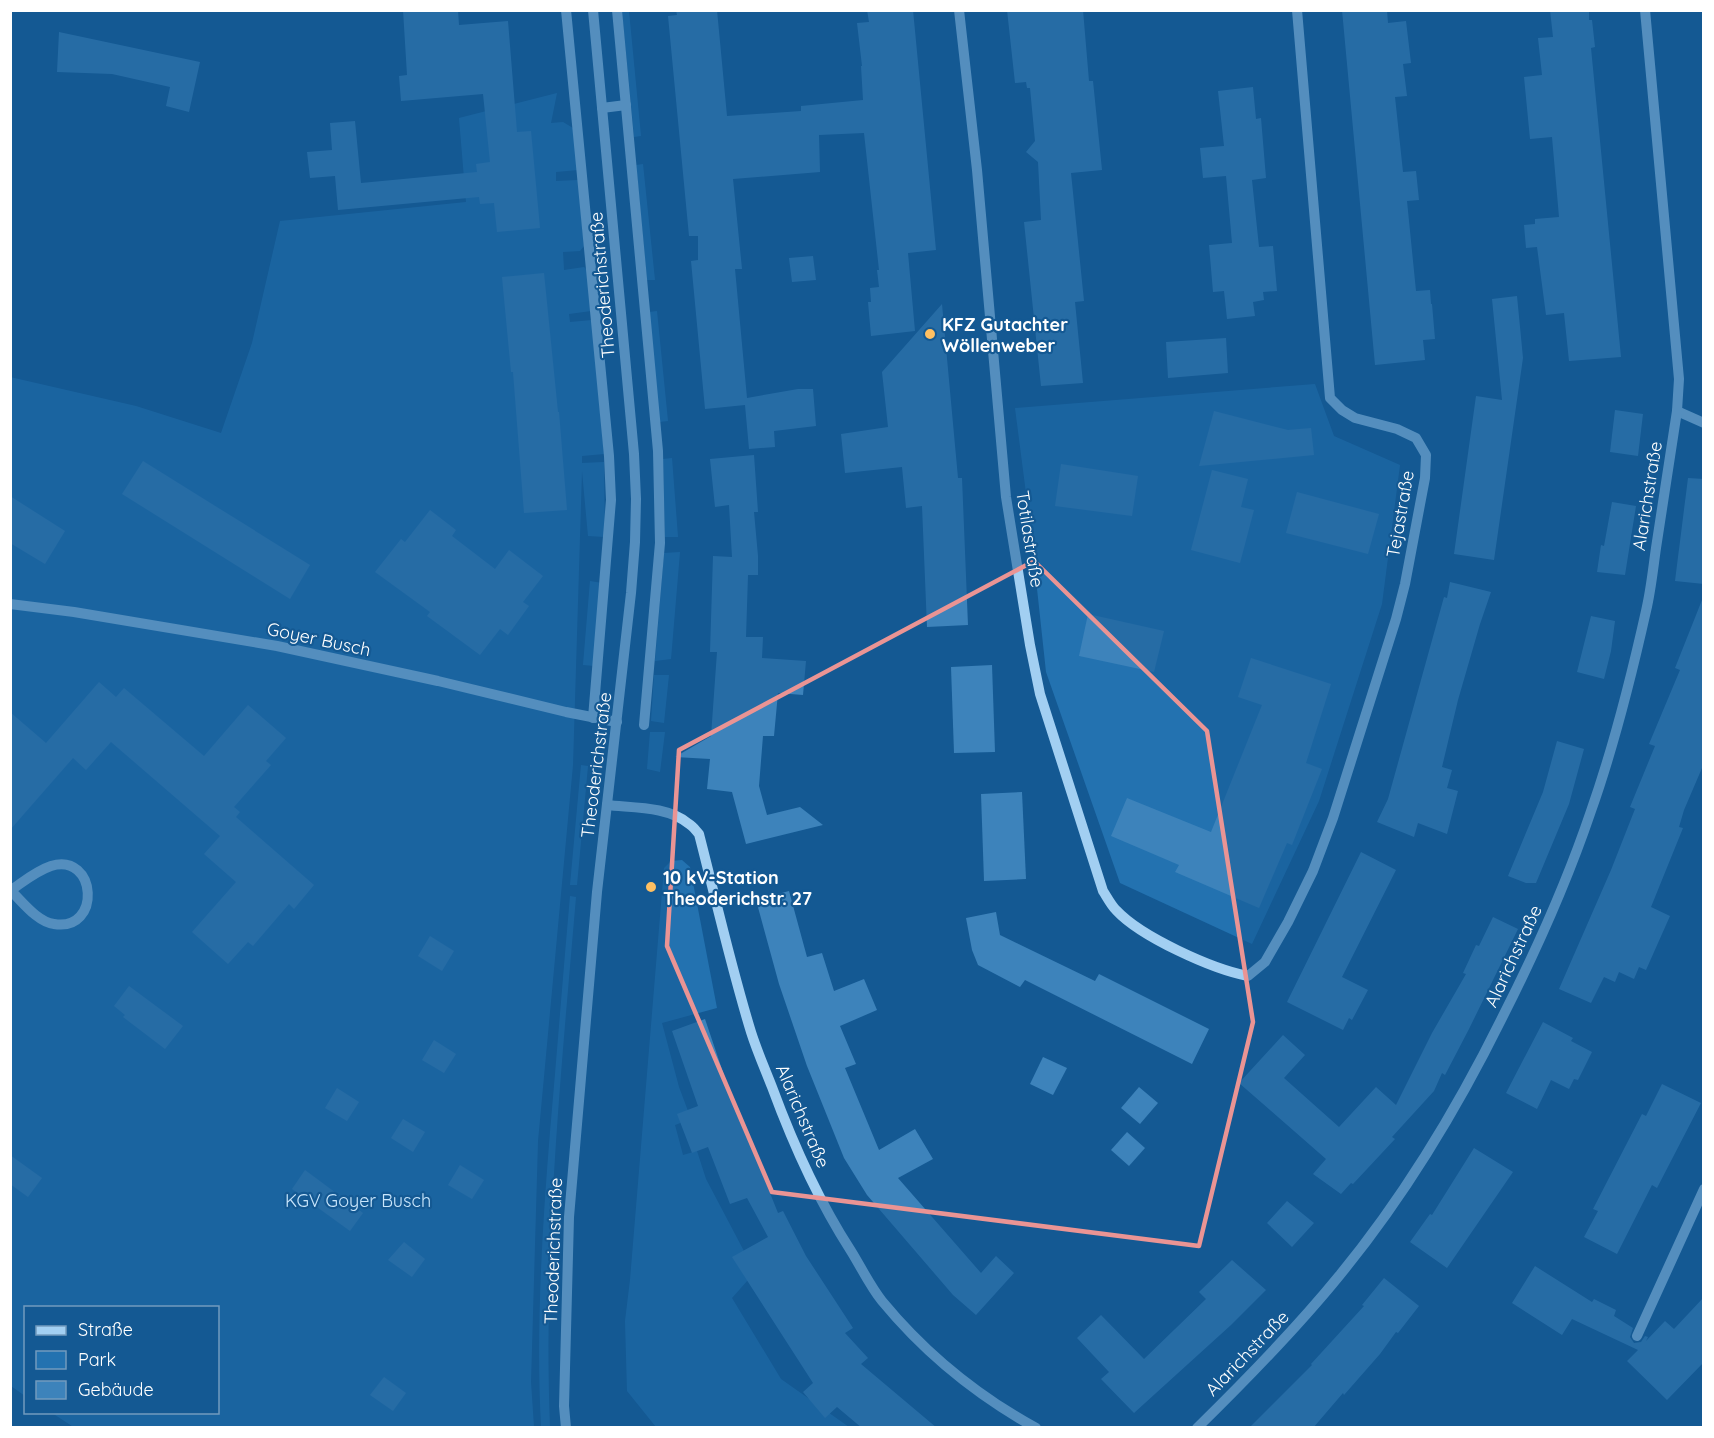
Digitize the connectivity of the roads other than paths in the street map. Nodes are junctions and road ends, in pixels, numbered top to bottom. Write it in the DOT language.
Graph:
graph roads {
  1 [pos="566,10"];
  2 [pos="593,10"];
  3 [pos="618,10"];
  4 [pos="959,10"];
  5 [pos="1297,10"];
  6 [pos="1645,10"];
  7 [pos="626,105"];
  8 [pos="602,108"];
  9 [pos="1677,411"];
  10 [pos="1704,423"];
  11 [pos="10,604"];
  12 [pos="593,718"];
  13 [pos="617,722"];
  14 [pos="644,725"];
  15 [pos="607,805"];
  16 [pos="11,890"];
  17 [pos="1248,976"];
  18 [pos="1704,1189"];
  19 [pos="1637,1336"];
  20 [pos="566,1428"];
  21 [pos="1036,1428"];
  22 [pos="1197,1428"];
  1 -- 12 [label="street, Theoderichstraße"];
  2 -- 8 [label="street, Theoderichstraße"];
  3 -- 7 [label="street"];
  4 -- 17 [label="street, Totilastraße"];
  5 -- 17 [label="street, Tejastraße"];
  6 -- 9 [label="street, Alarichstraße"];
  7 -- 8 [label="street"];
  7 -- 14 [label="street"];
  8 -- 13 [label="street, Theoderichstraße"];
  9 -- 10 [label="street"];
  9 -- 22 [label="street, Alarichstraße"];
  11 -- 12 [label="street, Goyer Busch"];
  12 -- 13 [label="street, Goyer Busch"];
  13 -- 15 [label="street, Theoderichstraße"];
  15 -- 20 [label="street, Theoderichstraße"];
  15 -- 21 [label="street, Alarichstraße"];
  16 -- 16 [label="street"];
  18 -- 19 [label="street"];
}
